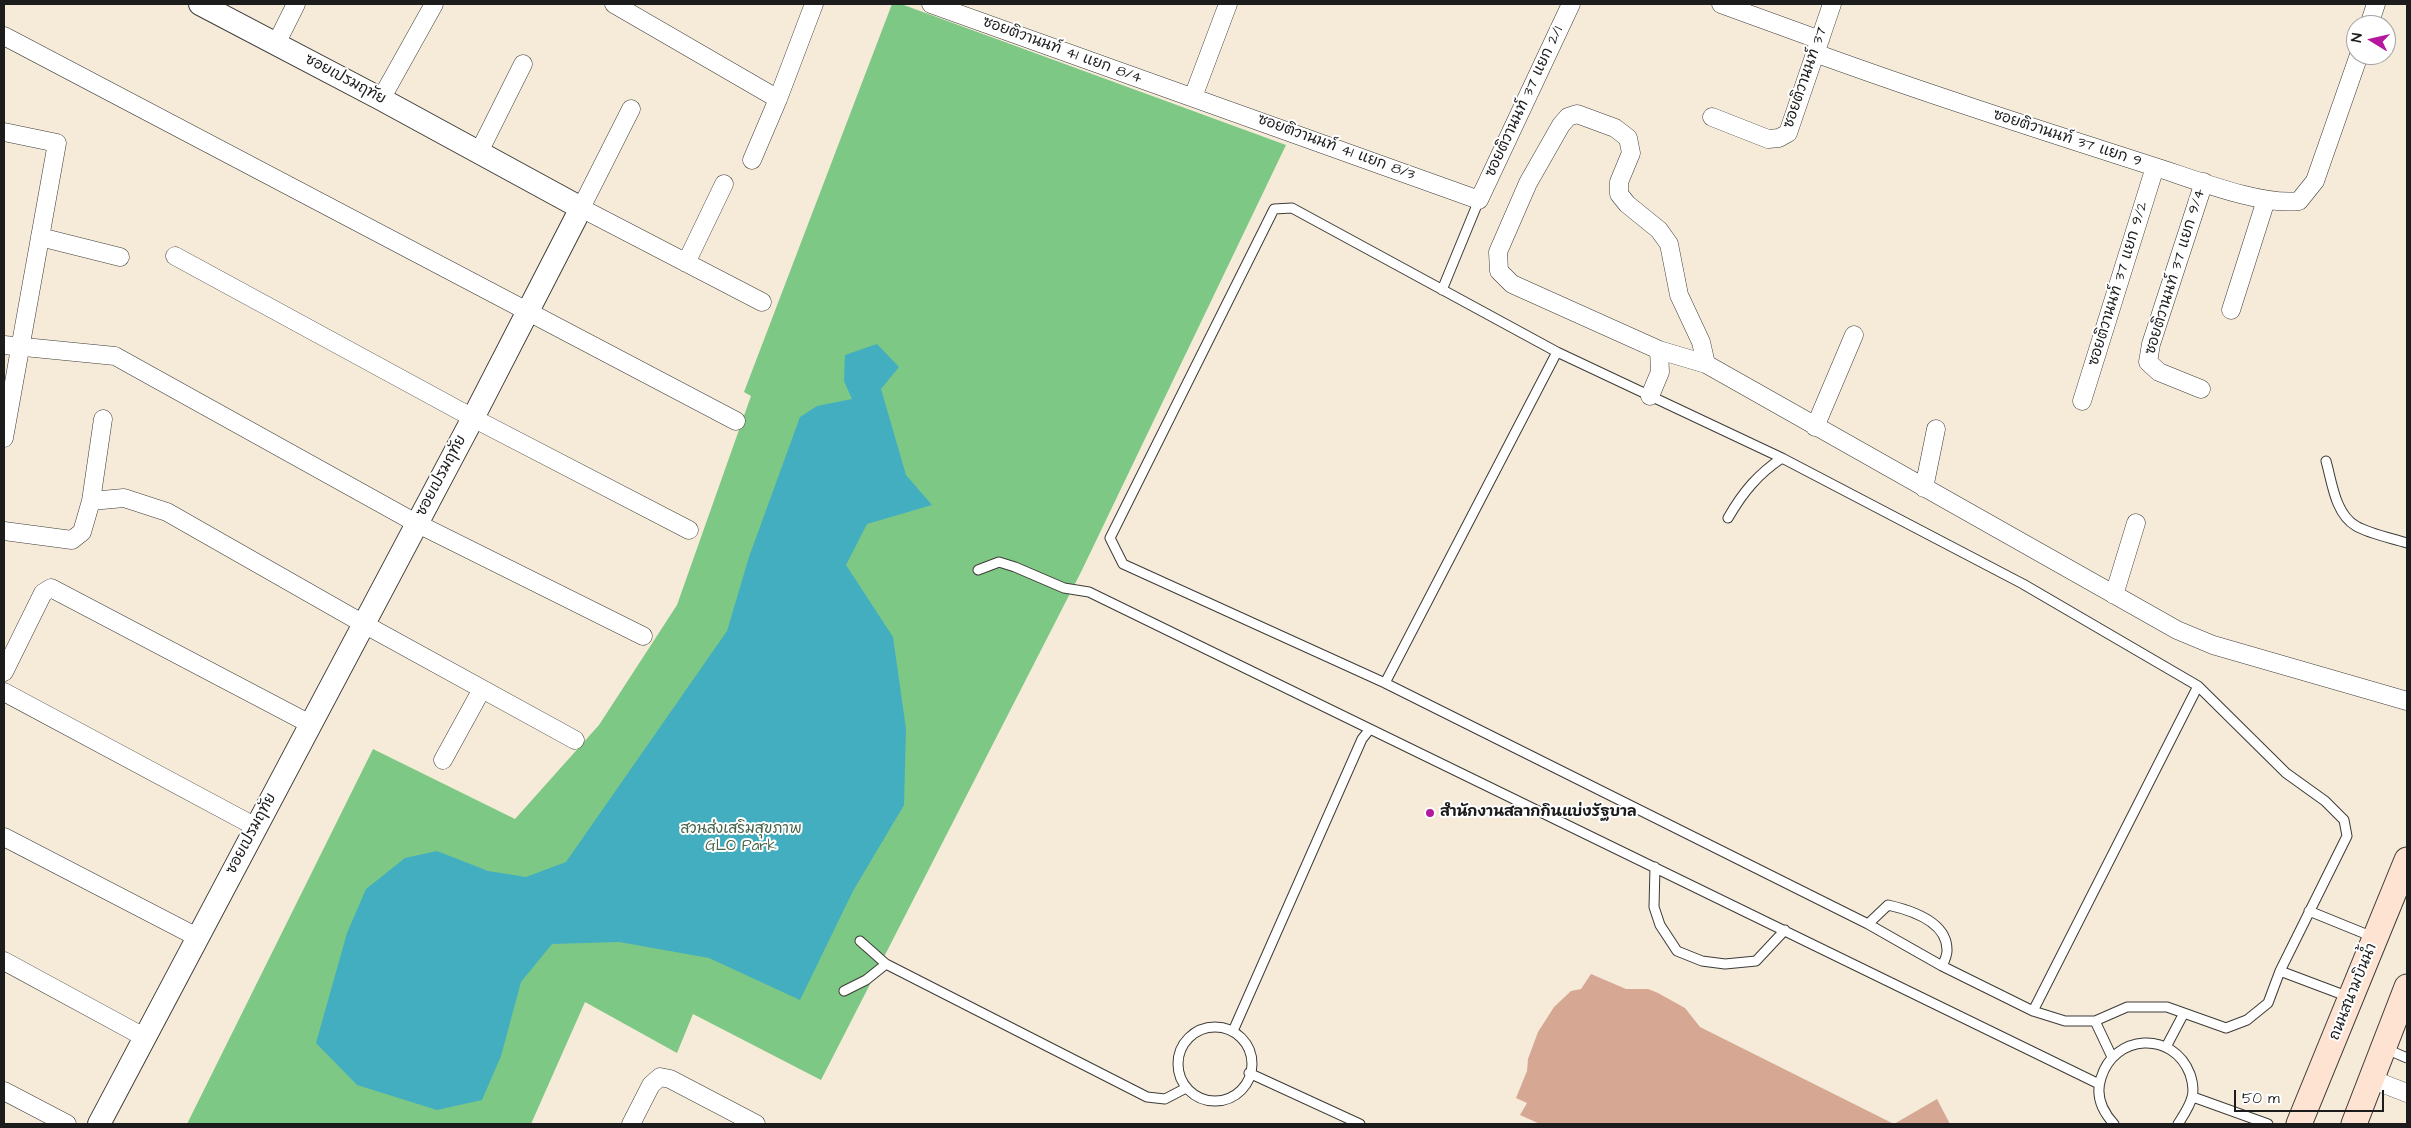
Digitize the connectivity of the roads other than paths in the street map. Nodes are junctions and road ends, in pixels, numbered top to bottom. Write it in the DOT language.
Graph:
graph roads {
  1 [pos="200,4"];
  2 [pos="296,4"];
  3 [pos="434,4"];
  4 [pos="614,4"];
  5 [pos="814,4"];
  6 [pos="931,4"];
  7 [pos="1228,4"];
  8 [pos="1571,4"];
  9 [pos="1721,4"];
  10 [pos="1832,4"];
  11 [pos="4,36"];
  12 [pos="276,44"];
  13 [pos="1817,46"];
  14 [pos="522,64"];
  15 [pos="2355,65"];
  16 [pos="1193,98"];
  17 [pos="382,99"];
  18 [pos="778,99"];
  19 [pos="631,110"];
  20 [pos="1712,117"];
  21 [pos="4,132"];
  22 [pos="479,152"];
  23 [pos="752,160"];
  24 [pos="2155,167"];
  25 [pos="2204,182"];
  26 [pos="724,184"];
  27 [pos="1479,200"];
  28 [pos="2266,200"];
  29 [pos="581,208"];
  30 [pos="40,237"];
  31 [pos="175,256"];
  32 [pos="120,257"];
  33 [pos="686,263"];
  34 [pos="1442,290"];
  35 [pos="762,302"];
  36 [pos="2231,310"];
  37 [pos="527,312"];
  38 [pos="1854,335"];
  39 [pos="11,347"];
  40 [pos="1659,350"];
  41 [pos="1557,352"];
  42 [pos="1706,364"];
  43 [pos="2201,389"];
  44 [pos="1650,396"];
  45 [pos="2082,401"];
  46 [pos="473,418"];
  47 [pos="104,419"];
  48 [pos="736,421"];
  49 [pos="1815,427"];
  50 [pos="1936,429"];
  51 [pos="4,438"];
  52 [pos="1782,458"];
  53 [pos="2326,461"];
  54 [pos="1924,488"];
  55 [pos="90,501"];
  56 [pos="1728,518"];
  57 [pos="416,523"];
  58 [pos="2136,523"];
  59 [pos="689,530"];
  60 [pos="4,531"];
  61 [pos="2407,543"];
  62 [pos="978,570"];
  63 [pos="2114,594"];
  64 [pos="362,623"];
  65 [pos="643,636"];
  66 [pos="4,672"];
  67 [pos="1386,683"];
  68 [pos="2198,686"];
  69 [pos="482,689"];
  70 [pos="4,692"];
  71 [pos="2407,701"];
  72 [pos="310,724"];
  73 [pos="1370,729"];
  74 [pos="575,740"];
  75 [pos="444,760"];
  76 [pos="256,827"];
  77 [pos="4,837"];
  78 [pos="2407,860"];
  79 [pos="1655,867"];
  80 [pos="2309,911"];
  81 [pos="1868,924"];
  82 [pos="1785,930"];
  83 [pos="197,937"];
  84 [pos="2376,938"];
  85 [pos="860,940"];
  86 [pos="4,961"];
  87 [pos="886,964"];
  88 [pos="1942,966"];
  89 [pos="2280,971"];
  90 [pos="2407,987"];
  91 [pos="844,991"];
  92 [pos="2352,998"];
  93 [pos="2033,1011"];
  94 [pos="2184,1013"];
  95 [pos="2095,1021"];
  96 [pos="1233,1031"];
  97 [pos="144,1037"];
  98 [pos="2166,1047"];
  99 [pos="2384,1048"];
  100 [pos="2112,1058"];
  101 [pos="2407,1058"];
  102 [pos="1249,1073"];
  103 [pos="2371,1079"];
  104 [pos="2099,1084"];
  105 [pos="1186,1088"];
  106 [pos="4,1091"];
  107 [pos="2407,1093"];
  108 [pos="2193,1096"];
  109 [pos="2181,1123"];
  110 [pos="67,1124"];
  111 [pos="99,1124"];
  112 [pos="631,1124"];
  113 [pos="756,1124"];
  114 [pos="1360,1124"];
  115 [pos="2114,1124"];
  116 [pos="2268,1124"];
  117 [pos="2299,1124"];
  118 [pos="2354,1124"];
  1 -- 12 [label="street, ซอยเปรมฤทัย"];
  2 -- 12 [label="street"];
  3 -- 17 [label="street"];
  4 -- 18 [label="street"];
  5 -- 18 [label="street"];
  6 -- 16 [label="street, ซอยติวานนท์ 41 แยก 8/4"];
  7 -- 16 [label="street"];
  8 -- 27 [label="street, ซอยติวานนท์ 37 แยก 2/1"];
  9 -- 13 [label="street, ซอยติวานนท์ 37 แยก 9"];
  10 -- 13 [label="street, ซอยติวานนท์ 37"];
  11 -- 37 [label="street"];
  12 -- 17 [label="street, ซอยเปรมฤทัย"];
  13 -- 20 [label="street, ซอยติวานนท์ 37"];
  13 -- 24 [label="street, ซอยติวานนท์ 37 แยก 9"];
  14 -- 22 [label="street"];
  15 -- 28 [label="street, ซอยติวานนท์ 37 แยก 9"];
  16 -- 27 [label="street, ซอยติวานนท์ 41 แยก 8/3"];
  17 -- 22 [label="street, ซอยเปรมฤทัย"];
  18 -- 23 [label="street"];
  19 -- 29 [label="street"];
  21 -- 30 [label="street"];
  22 -- 29 [label="street, ซอยเปรมฤทัย"];
  24 -- 25 [label="street, ซอยติวานนท์ 37 แยก 9"];
  24 -- 45 [label="street, ซอยติวานนท์ 37 แยก 9/2"];
  25 -- 28 [label="street, ซอยติวานนท์ 37 แยก 9"];
  25 -- 43 [label="street, ซอยติวานนท์ 37 แยก 9/4"];
  26 -- 33 [label="street"];
  27 -- 34 [label="lane"];
  28 -- 36 [label="street"];
  29 -- 33 [label="street"];
  29 -- 37 [label="street, ซอยเปรมฤทัย"];
  30 -- 32 [label="street"];
  30 -- 39 [label="street"];
  31 -- 46 [label="street"];
  33 -- 35 [label="street"];
  34 -- 41 [label="lane"];
  34 -- 67 [label="lane"];
  37 -- 46 [label="street, ซอยเปรมฤทัย"];
  37 -- 48 [label="street"];
  38 -- 49 [label="street"];
  39 -- 51 [label="street"];
  39 -- 57 [label="street"];
  40 -- 42 [label="street"];
  40 -- 42 [label="street"];
  40 -- 44 [label="street"];
  41 -- 44 [label="lane"];
  41 -- 67 [label="lane"];
  42 -- 49 [label="street"];
  44 -- 52 [label="lane"];
  46 -- 57 [label="street, ซอยเปรมฤทัย"];
  46 -- 59 [label="street"];
  47 -- 55 [label="street"];
  49 -- 54 [label="street"];
  50 -- 54 [label="street"];
  52 -- 56 [label="lane"];
  52 -- 68 [label="lane"];
  53 -- 61 [label="lane"];
  54 -- 63 [label="street"];
  55 -- 60 [label="street"];
  55 -- 64 [label="street"];
  57 -- 64 [label="street, ซอยเปรมฤทัย"];
  57 -- 65 [label="street"];
  58 -- 63 [label="street"];
  62 -- 73 [label="lane"];
  63 -- 71 [label="street"];
  64 -- 69 [label="street"];
  64 -- 72 [label="street, ซอยเปรมฤทัย"];
  66 -- 72 [label="street"];
  67 -- 81 [label="lane"];
  68 -- 80 [label="lane"];
  68 -- 93 [label="lane"];
  69 -- 74 [label="street"];
  69 -- 75 [label="street"];
  70 -- 76 [label="street"];
  72 -- 76 [label="street, ซอยเปรมฤทัย"];
  73 -- 79 [label="lane"];
  73 -- 96 [label="lane"];
  76 -- 83 [label="street, ซอยเปรมฤทัย"];
  77 -- 83 [label="street"];
  78 -- 84 [label="main road, ถนนสนามบินน้ำ"];
  79 -- 82 [label="lane"];
  79 -- 82 [label="lane"];
  80 -- 84 [label="lane"];
  80 -- 89 [label="lane"];
  81 -- 88 [label="lane"];
  81 -- 88 [label="lane"];
  82 -- 104 [label="lane"];
  83 -- 97 [label="street, ซอยเปรมฤทัย"];
  84 -- 92 [label="main road, ถนนสนามบินน้ำ"];
  85 -- 87 [label="lane"];
  86 -- 97 [label="street"];
  87 -- 91 [label="lane"];
  87 -- 105 [label="lane"];
  88 -- 93 [label="lane"];
  89 -- 92 [label="lane"];
  89 -- 94 [label="lane"];
  90 -- 99 [label="main road"];
  92 -- 117 [label="main road, ถนนสนามบินน้ำ"];
  93 -- 95 [label="lane"];
  94 -- 95 [label="lane"];
  94 -- 98 [label="lane"];
  95 -- 100 [label="lane"];
  96 -- 102 [label="lane"];
  96 -- 105 [label="lane"];
  97 -- 111 [label="street, ซอยเปรมฤทัย"];
  98 -- 100 [label="lane"];
  98 -- 108 [label="lane"];
  99 -- 101 [label="lane"];
  99 -- 103 [label="main road"];
  100 -- 104 [label="lane"];
  102 -- 105 [label="lane"];
  102 -- 114 [label="lane"];
  103 -- 107 [label="street"];
  103 -- 118 [label="main road"];
  104 -- 115 [label="lane"];
  106 -- 110 [label="street"];
  108 -- 109 [label="lane"];
  108 -- 116 [label="lane"];
  112 -- 113 [label="street"];
}
